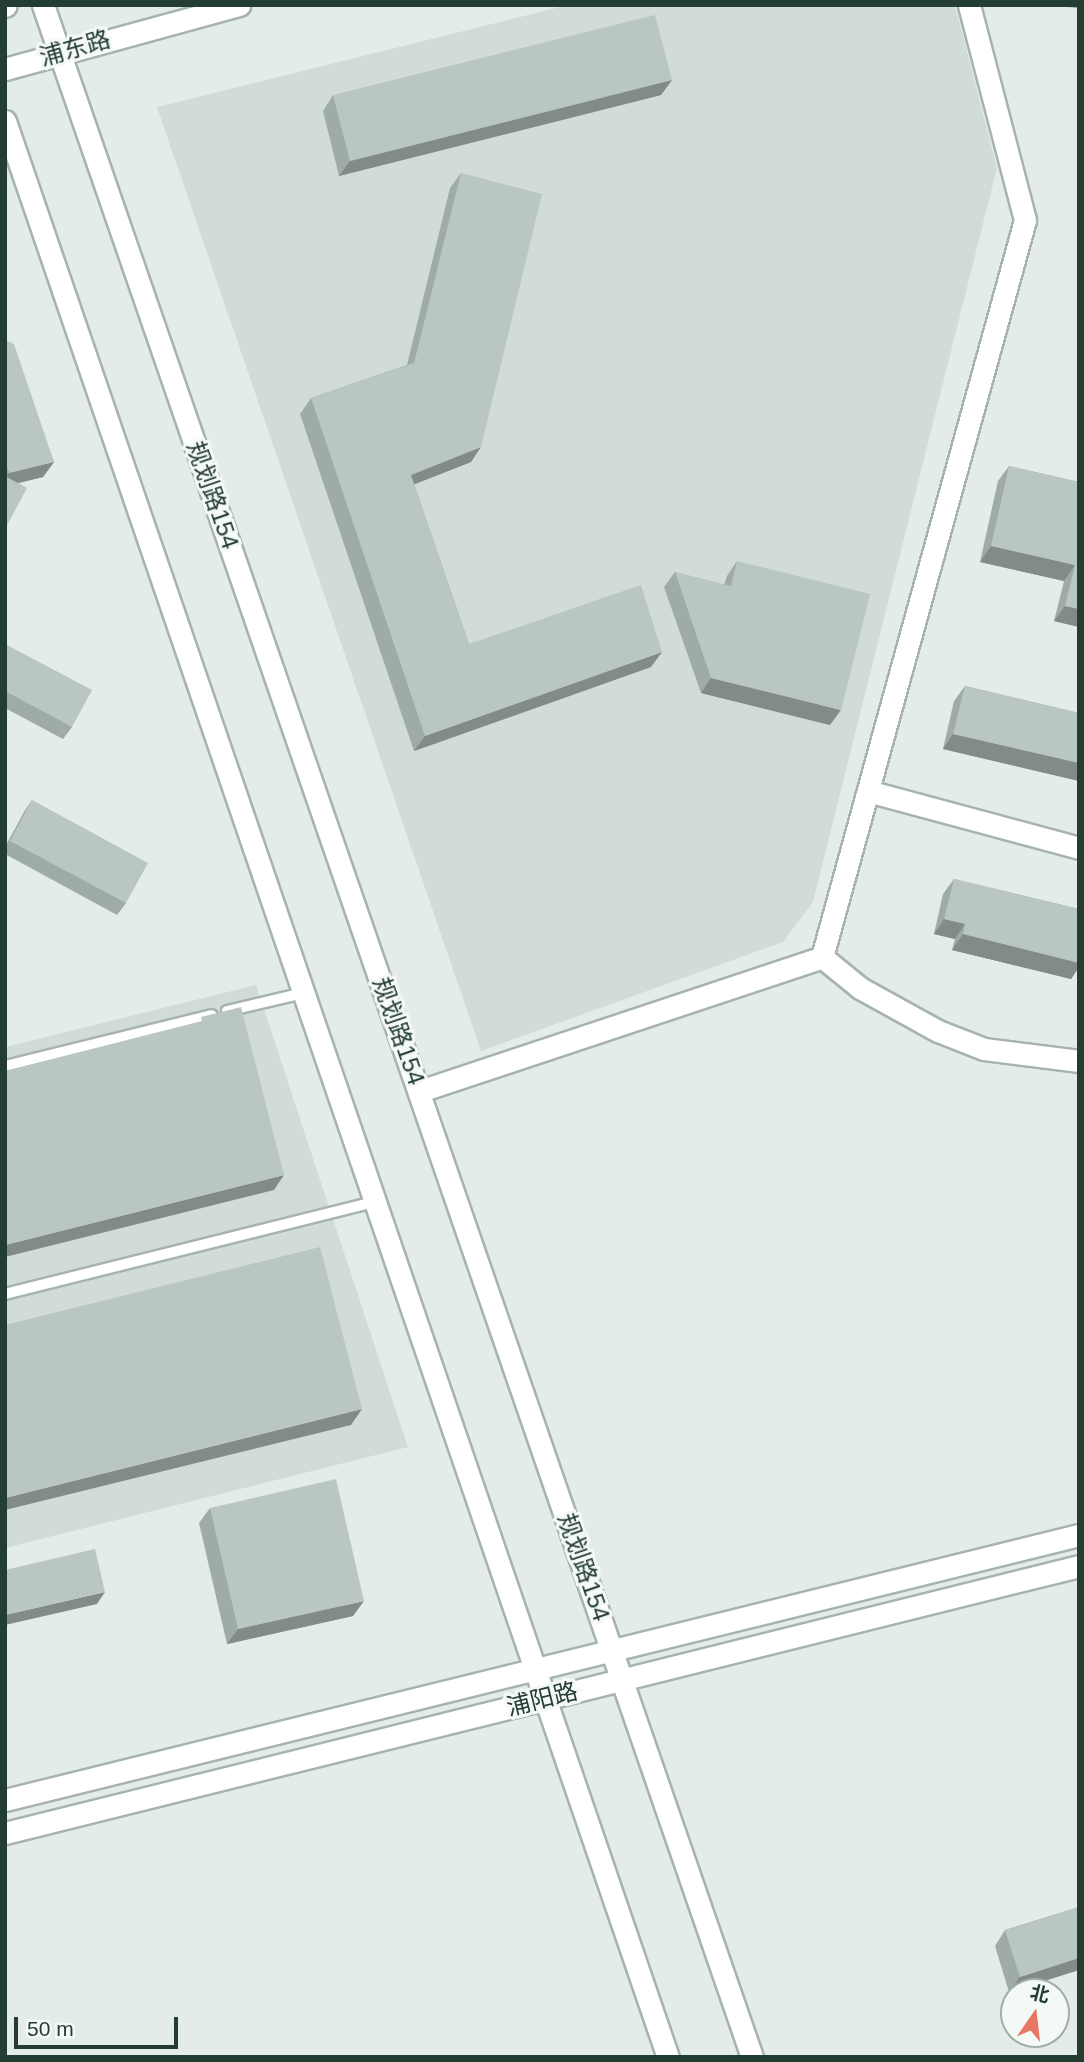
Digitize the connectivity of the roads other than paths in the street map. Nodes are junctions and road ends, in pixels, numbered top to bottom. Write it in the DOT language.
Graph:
graph roads {
  1 [pos="43,5"];
  2 [pos="239,5"];
  3 [pos="969,5"];
  4 [pos="60,52"];
  5 [pos="5,69"];
  6 [pos="5,121"];
  7 [pos="868,791"];
  8 [pos="1079,848"];
  9 [pos="822,957"];
  10 [pos="303,993"];
  11 [pos="1079,1061"];
  12 [pos="5,1066"];
  13 [pos="419,1091"];
  14 [pos="375,1202"];
  15 [pos="5,1294"];
  16 [pos="1079,1535"];
  17 [pos="1079,1566"];
  18 [pos="613,1649"];
  19 [pos="534,1668"];
  20 [pos="623,1679"];
  21 [pos="544,1699"];
  22 [pos="5,1800"];
  23 [pos="5,1833"];
  24 [pos="668,2057"];
  25 [pos="752,2057"];
  1 -- 4 [label="main road, 规划路154"];
  2 -- 4 [label="main road, 浦东路"];
  3 -- 7 [label="main road"];
  4 -- 5 [label="main road, 浦东路"];
  4 -- 13 [label="main road, 规划路154"];
  6 -- 10 [label="main road"];
  7 -- 8 [label="main road"];
  7 -- 9 [label="main road"];
  9 -- 11 [label="main road"];
  9 -- 13 [label="main road"];
  10 -- 12 [label="lane"];
  10 -- 14 [label="main road"];
  13 -- 18 [label="main road, 规划路154"];
  14 -- 15 [label="lane"];
  14 -- 19 [label="main road"];
  16 -- 18 [label="main road, 浦阳路"];
  17 -- 20 [label="main road, 浦阳路"];
  18 -- 19 [label="main road, 浦阳路"];
  18 -- 20 [label="main road, 规划路154"];
  19 -- 21 [label="main road"];
  19 -- 22 [label="main road, 浦阳路"];
  20 -- 21 [label="main road, 浦阳路"];
  20 -- 25 [label="main road, 规划路154"];
  21 -- 23 [label="main road, 浦阳路"];
  21 -- 24 [label="main road"];
}
